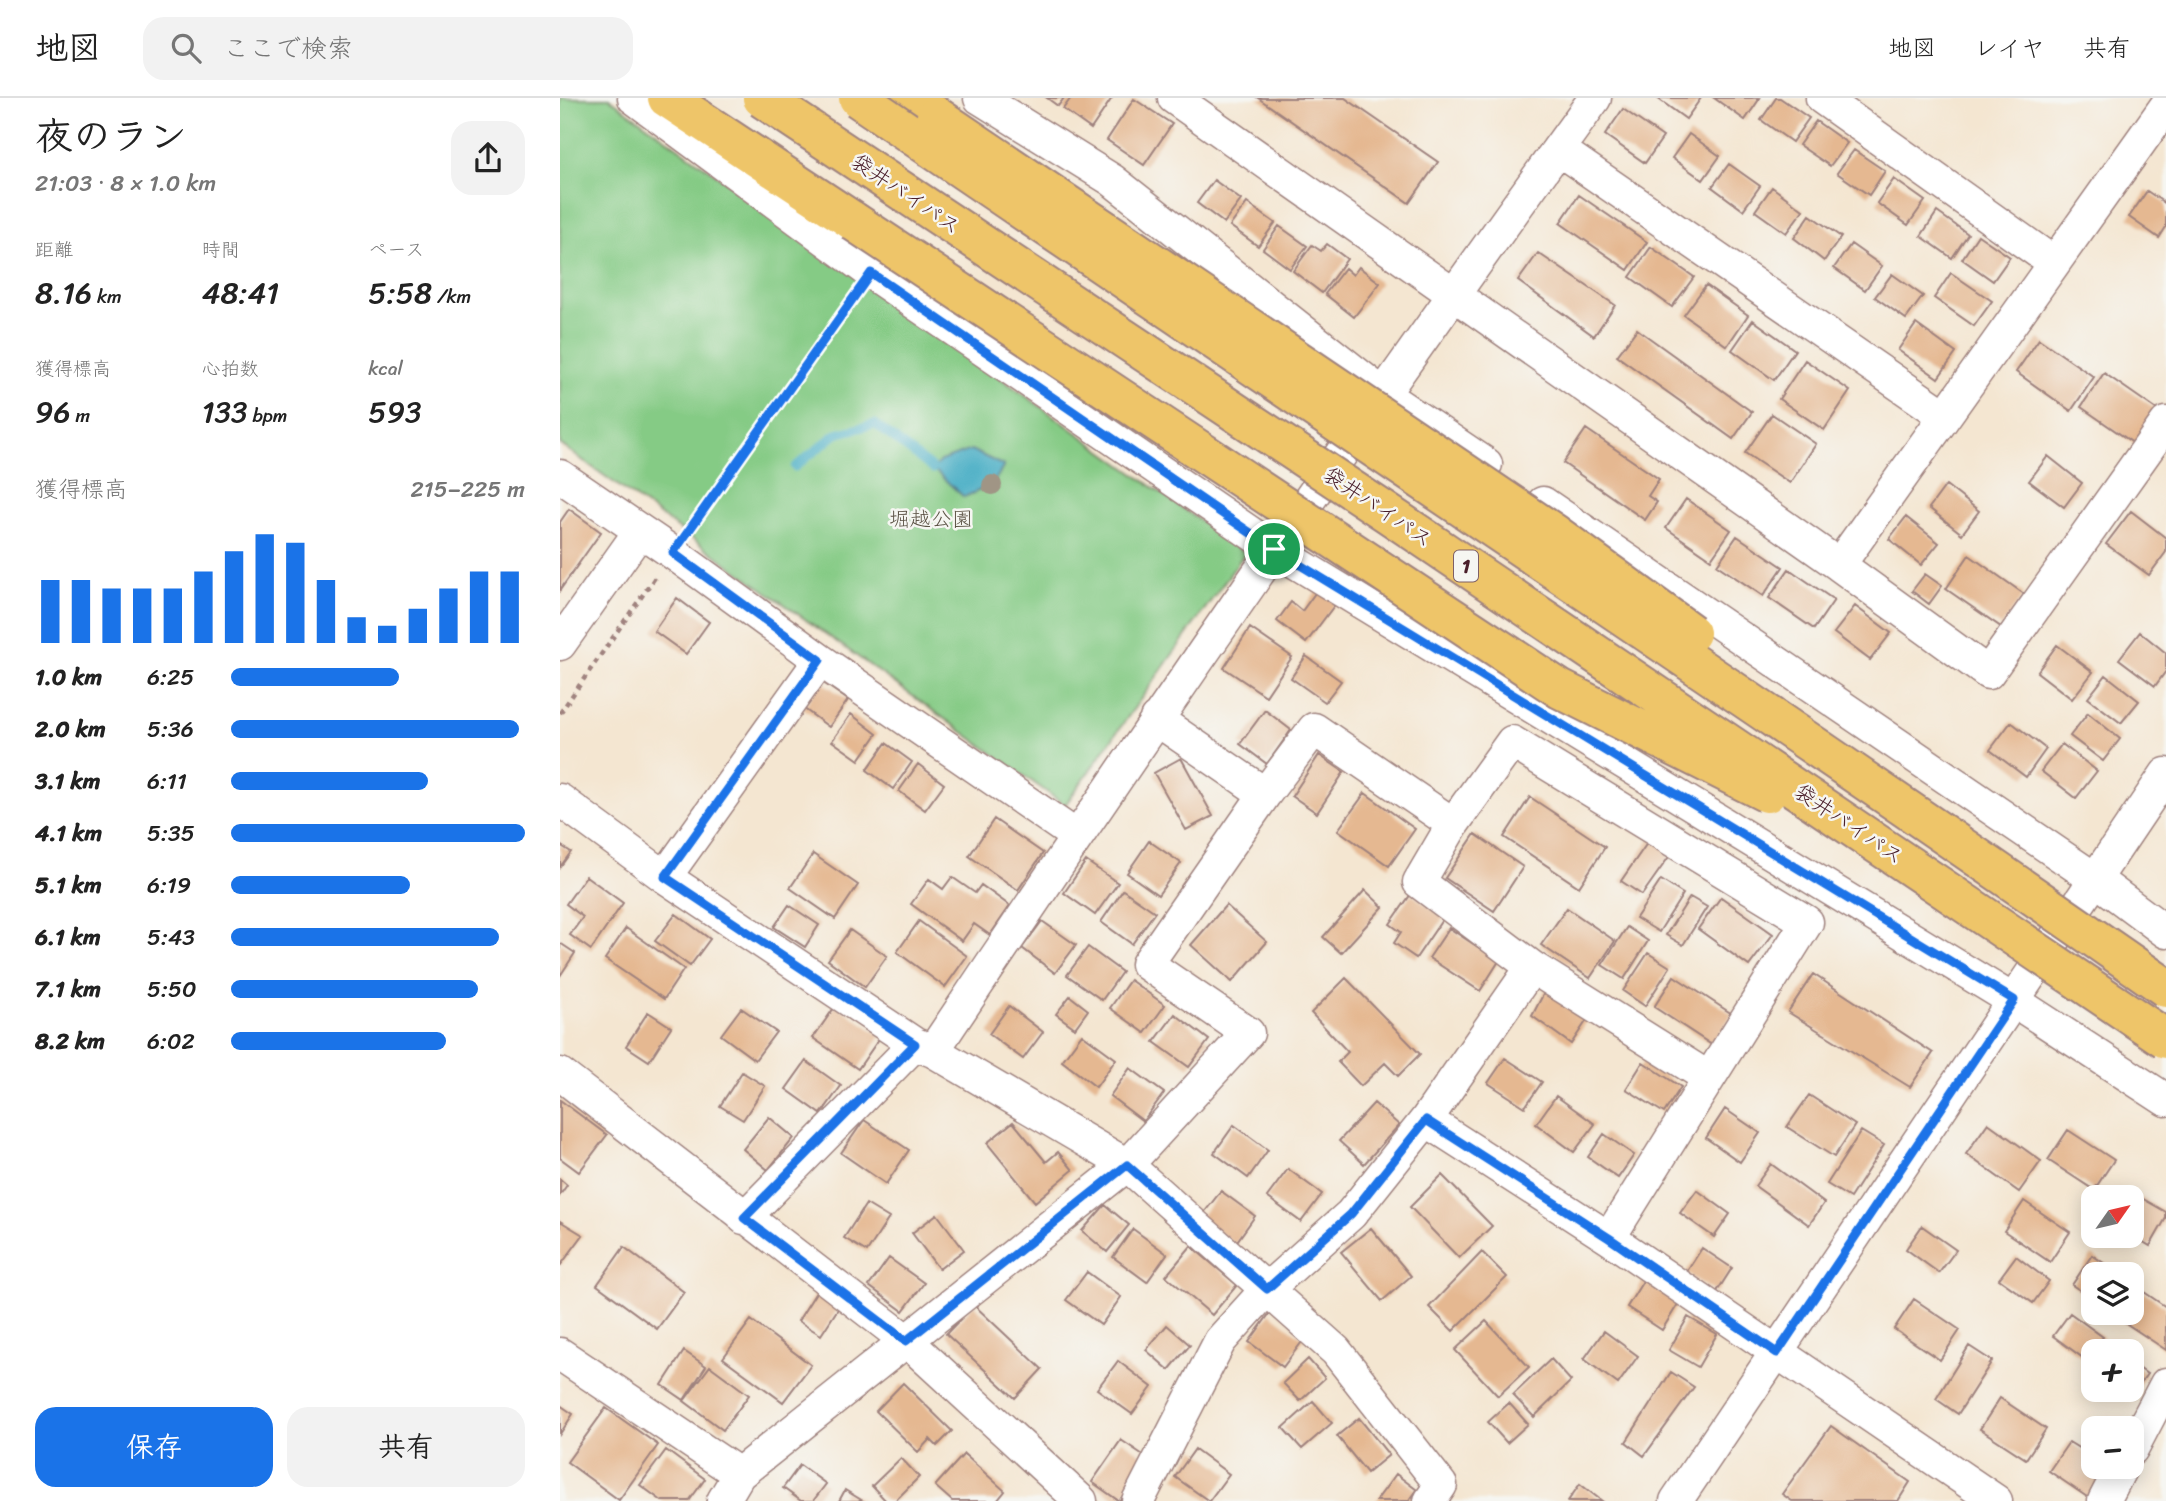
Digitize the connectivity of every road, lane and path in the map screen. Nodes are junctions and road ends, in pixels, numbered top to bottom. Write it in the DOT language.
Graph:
graph roads {
  1 [pos="634,98"];
  2 [pos="667,98"];
  3 [pos="762,98"];
  4 [pos="858,98"];
  5 [pos="980,98"];
  6 [pos="1174,98"];
  7 [pos="1595,98"];
  8 [pos="1822,98"];
  9 [pos="2166,106"];
  10 [pos="923,107"];
  11 [pos="1558,149"];
  12 [pos="2054,263"];
  13 [pos="871,273"];
  14 [pos="1454,294"];
  15 [pos="1384,395"];
  16 [pos="1945,416"];
  17 [pos="2166,423"];
  18 [pos="560,476"];
  19 [pos="640,531"];
  20 [pos="1274,549"];
  21 [pos="673,553"];
  22 [pos="1839,565"];
  23 [pos="560,644"];
  24 [pos="820,660"];
  25 [pos="560,713"];
  26 [pos="1156,719"];
  27 [pos="2166,774"];
  28 [pos="1265,794"];
  29 [pos="560,800"];
  30 [pos="1454,824"];
  31 [pos="1076,836"];
  32 [pos="665,877"];
  33 [pos="2095,879"];
  34 [pos="2166,932"];
  35 [pos="2122,957"];
  36 [pos="1532,967"];
  37 [pos="2166,988"];
  38 [pos="2098,993"];
  39 [pos="2014,1000"];
  40 [pos="2166,1039"];
  41 [pos="924,1047"];
  42 [pos="560,1074"];
  43 [pos="1709,1078"];
  44 [pos="2166,1100"];
  45 [pos="1426,1120"];
  46 [pos="1127,1165"];
  47 [pos="744,1218"];
  48 [pos="1609,1238"];
  49 [pos="1267,1289"];
  50 [pos="906,1341"];
  51 [pos="1777,1353"];
  52 [pos="560,1354"];
  53 [pos="2166,1384"];
  54 [pos="2144,1426"];
  55 [pos="739,1474"];
  56 [pos="2115,1479"];
  57 [pos="723,1501"];
  58 [pos="1081,1501"];
  59 [pos="1138,1501"];
  60 [pos="1430,1501"];
  61 [pos="1676,1501"];
  62 [pos="1996,1501"];
  63 [pos="2104,1501"];
  1 -- 13 [label="street"];
  2 -- 38 [label="highway, bridge"];
  3 -- 38 [label="highway, 袋井バイパス / 1, bridge"];
  4 -- 35 [label="highway, 1, bridge"];
  5 -- 15 [label="street"];
  6 -- 14 [label="street"];
  7 -- 11 [label="street"];
  8 -- 12 [label="street"];
  9 -- 12 [label="street"];
  10 -- 35 [label="highway, bridge"];
  11 -- 14 [label="street"];
  11 -- 16 [label="street"];
  12 -- 16 [label="street"];
  13 -- 20 [label="street"];
  13 -- 21 [label="path"];
  14 -- 15 [label="street"];
  14 -- 22 [label="street"];
  15 -- 20 [label="street"];
  15 -- 33 [label="street"];
  16 -- 22 [label="street"];
  17 -- 22 [label="street"];
  18 -- 19 [label="street"];
  19 -- 21 [label="street"];
  19 -- 23 [label="street"];
  20 -- 26 [label="street"];
  20 -- 39 [label="street"];
  21 -- 24 [label="street"];
  21 -- 25 [label="path"];
  24 -- 31 [label="street"];
  24 -- 32 [label="street"];
  26 -- 28 [label="street"];
  26 -- 31 [label="street"];
  27 -- 33 [label="street"];
  28 -- 30 [label="street"];
  28 -- 46 [label="street"];
  29 -- 32 [label="street"];
  30 -- 36 [label="street"];
  30 -- 43 [label="street"];
  31 -- 41 [label="street"];
  32 -- 41 [label="street"];
  33 -- 34 [label="street"];
  33 -- 39 [label="street"];
  35 -- 37 [label="highway, 1, bridge"];
  36 -- 43 [label="street"];
  36 -- 45 [label="street"];
  38 -- 40 [label="highway, 袋井バイパス / 1, bridge"];
  39 -- 44 [label="street"];
  39 -- 51 [label="street"];
  41 -- 46 [label="street"];
  41 -- 47 [label="street"];
  42 -- 47 [label="street"];
  43 -- 48 [label="street"];
  45 -- 48 [label="street"];
  45 -- 49 [label="street"];
  46 -- 49 [label="street"];
  46 -- 50 [label="street"];
  47 -- 50 [label="street"];
  48 -- 51 [label="street"];
  49 -- 59 [label="street"];
  49 -- 60 [label="street"];
  50 -- 55 [label="street"];
  50 -- 58 [label="street"];
  51 -- 61 [label="street"];
  51 -- 62 [label="street"];
  52 -- 55 [label="street"];
  53 -- 54 [label="street"];
  55 -- 57 [label="street"];
  56 -- 63 [label="street"];
}
